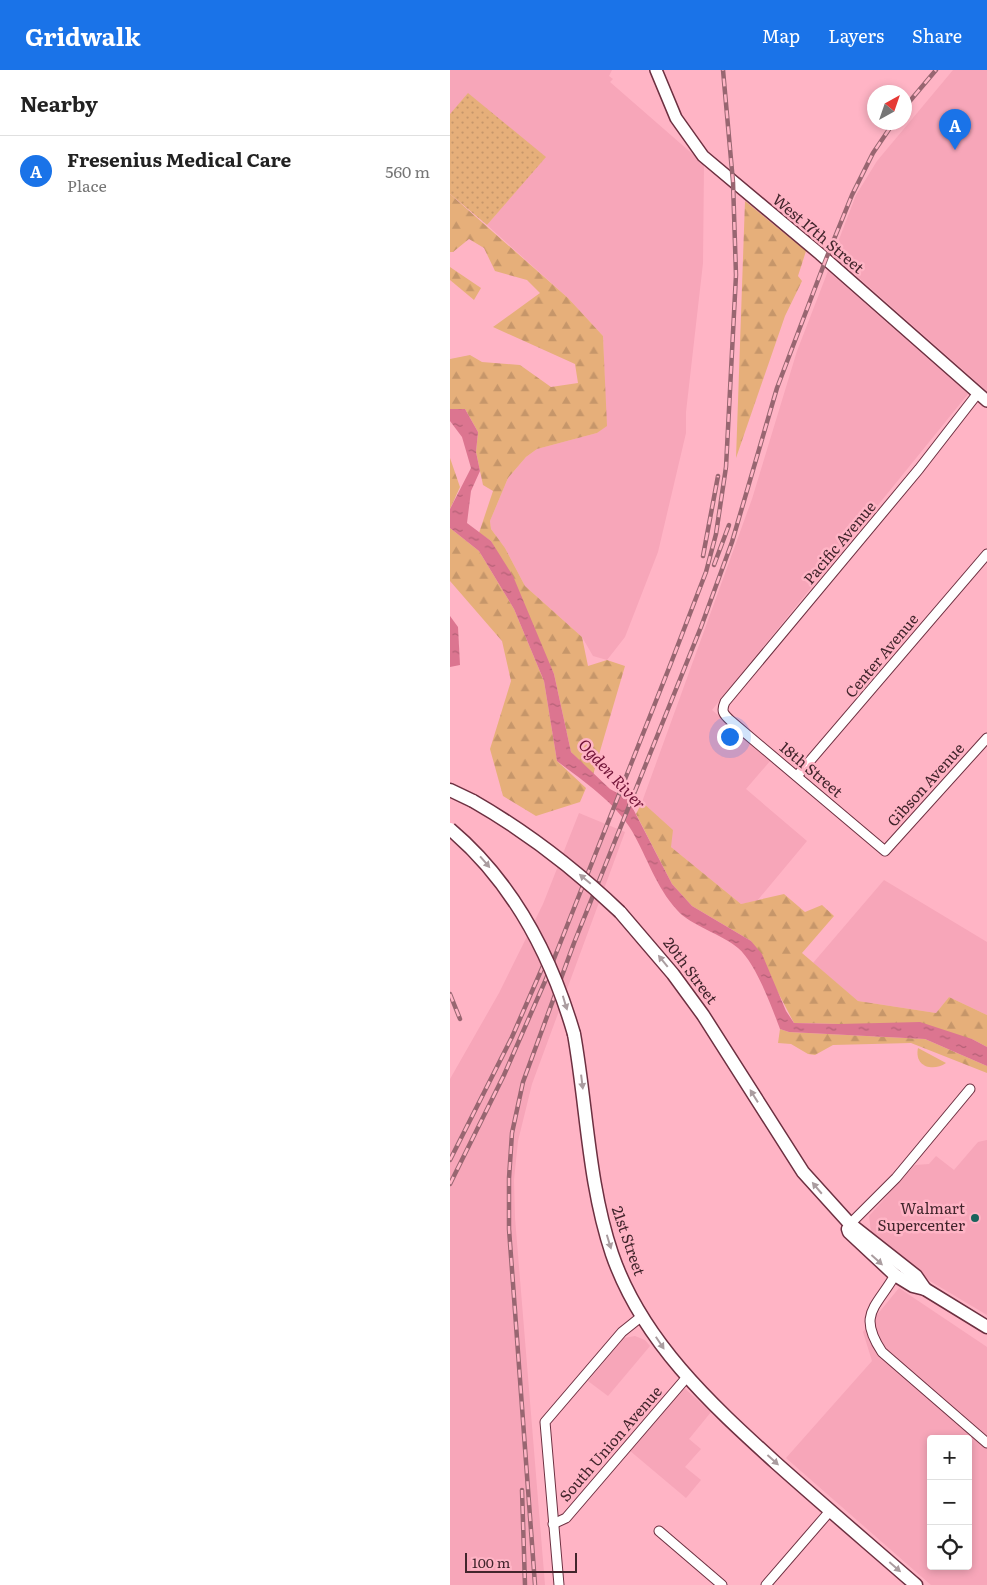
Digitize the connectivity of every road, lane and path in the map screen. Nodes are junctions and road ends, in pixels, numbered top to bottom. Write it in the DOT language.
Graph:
graph roads {
  1 [pos="656,70"];
  2 [pos="983,397"];
  3 [pos="987,554"];
  4 [pos="722,709"];
  5 [pos="987,738"];
  6 [pos="797,776"];
  7 [pos="450,790"];
  8 [pos="450,828"];
  9 [pos="885,851"];
  10 [pos="970,1089"];
  11 [pos="850,1224"];
  12 [pos="895,1275"];
  13 [pos="925,1289"];
  14 [pos="642,1316"];
  15 [pos="987,1327"];
  16 [pos="687,1378"];
  17 [pos="987,1443"];
  18 [pos="830,1510"];
  19 [pos="553,1524"];
  20 [pos="659,1531"];
  21 [pos="559,1585"];
  22 [pos="722,1585"];
  23 [pos="766,1585"];
  24 [pos="916,1585"];
  1 -- 2 [label="street, West 17th Street"];
  2 -- 4 [label="street, Pacific Avenue"];
  3 -- 6 [label="street, Center Avenue"];
  4 -- 6 [label="street, 18th Street"];
  5 -- 9 [label="street, Gibson Avenue"];
  6 -- 9 [label="street, 18th Street"];
  11 -- 7 [label="main road, 20th Street, one-way, bridge"];
  8 -- 14 [label="main road, 21st Street, one-way, bridge"];
  10 -- 11 [label="street"];
  11 -- 12 [label="main road, 20th Street, one-way"];
  11 -- 13 [label="main road, 20th Street"];
  12 -- 13 [label="main road, 20th Street"];
  12 -- 17 [label="street"];
  13 -- 15 [label="main road, 20th Street"];
  14 -- 16 [label="main road, 21st Street, one-way"];
  14 -- 19 [label="street"];
  16 -- 18 [label="main road, 21st Street, one-way"];
  16 -- 19 [label="street, South Union Avenue"];
  18 -- 23 [label="street"];
  18 -- 24 [label="main road, 21st Street, one-way"];
  19 -- 21 [label="street"];
  20 -- 22 [label="street"];
}
